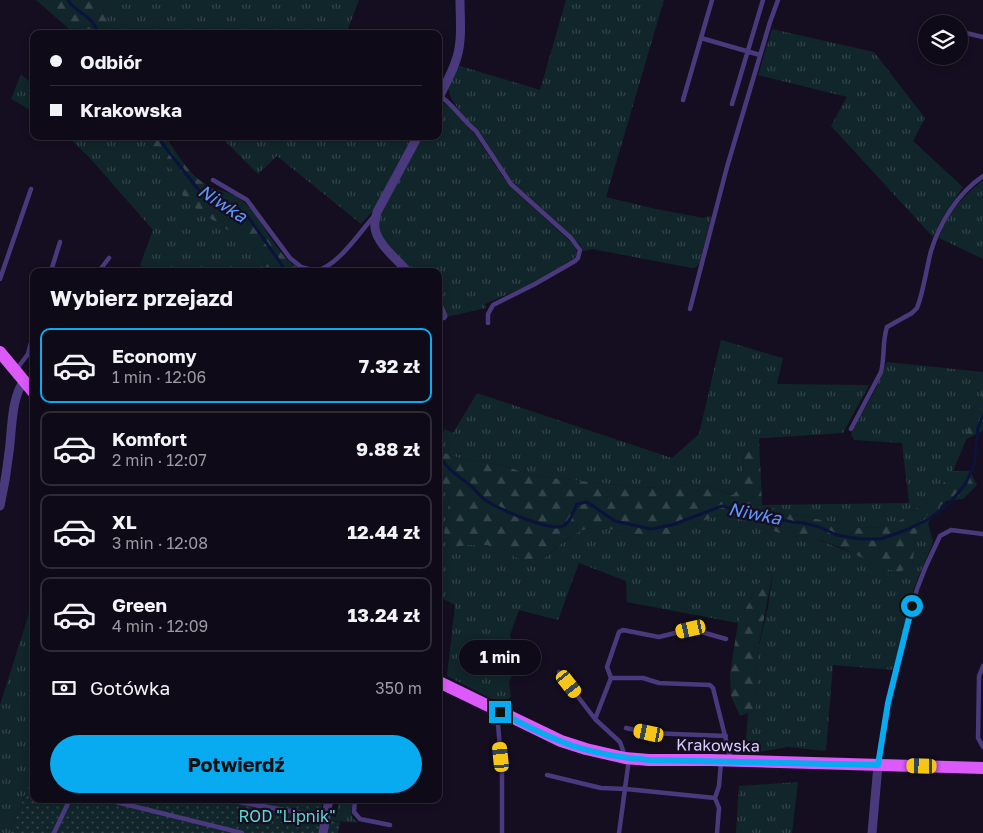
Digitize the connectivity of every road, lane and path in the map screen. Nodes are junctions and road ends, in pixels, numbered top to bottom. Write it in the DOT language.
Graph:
graph roads {
  1 [pos="460,0"];
  2 [pos="712,0"];
  3 [pos="763,0"];
  4 [pos="778,0"];
  5 [pos="968,33"];
  6 [pos="983,36"];
  7 [pos="701,38"];
  8 [pos="748,52"];
  9 [pos="760,55"];
  10 [pos="442,91"];
  11 [pos="442,98"];
  12 [pos="683,100"];
  13 [pos="732,104"];
  14 [pos="416,140"];
  15 [pos="983,176"];
  16 [pos="213,180"];
  17 [pos="31,189"];
  18 [pos="377,212"];
  19 [pos="60,242"];
  20 [pos="109,258"];
  21 [pos="52,268"];
  22 [pos="101,268"];
  23 [pos="305,268"];
  24 [pos="326,268"];
  25 [pos="405,268"];
  26 [pos="0,279"];
  27 [pos="690,309"];
  28 [pos="488,323"];
  29 [pos="0,352"];
  30 [pos="30,354"];
  31 [pos="15,371"];
  32 [pos="24,381"];
  33 [pos="30,388"];
  34 [pos="851,429"];
  35 [pos="0,506"];
  36 [pos="983,534"];
  37 [pos="726,639"];
  38 [pos="983,666"];
  39 [pos="559,672"];
  40 [pos="611,678"];
  41 [pos="442,683"];
  42 [pos="500,712"];
  43 [pos="595,719"];
  44 [pos="626,728"];
  45 [pos="726,736"];
  46 [pos="983,747"];
  47 [pos="627,758"];
  48 [pos="726,761"];
  49 [pos="878,765"];
  50 [pos="983,768"];
  51 [pos="547,775"];
  52 [pos="626,789"];
  53 [pos="715,798"];
  54 [pos="68,803"];
  55 [pos="120,803"];
  56 [pos="245,803"];
  57 [pos="328,803"];
  58 [pos="355,803"];
  59 [pos="390,825"];
  60 [pos="324,829"];
  61 [pos="54,833"];
  62 [pos="242,833"];
  63 [pos="502,833"];
  64 [pos="619,833"];
  65 [pos="717,833"];
  66 [pos="872,833"];
  1 -- 10 [label="street"];
  2 -- 7 [label="lane"];
  3 -- 8 [label="lane"];
  4 -- 9 [label="lane"];
  5 -- 6 [label="lane"];
  7 -- 8 [label="lane"];
  7 -- 12 [label="lane"];
  8 -- 9 [label="lane"];
  8 -- 13 [label="lane"];
  9 -- 27 [label="lane"];
  11 -- 28 [label="lane"];
  14 -- 18 [label="street"];
  15 -- 34 [label="lane"];
  16 -- 23 [label="lane"];
  17 -- 26 [label="lane"];
  18 -- 24 [label="lane"];
  18 -- 25 [label="street"];
  19 -- 21 [label="lane"];
  20 -- 22 [label="lane"];
  29 -- 31 [label="main road"];
  30 -- 31 [label="lane"];
  31 -- 32 [label="main road"];
  32 -- 33 [label="main road"];
  32 -- 35 [label="street"];
  36 -- 49 [label="lane"];
  37 -- 40 [label="lane"];
  38 -- 46 [label="lane"];
  39 -- 43 [label="lane"];
  40 -- 43 [label="lane"];
  40 -- 45 [label="lane"];
  41 -- 42 [label="main road, Krakowska"];
  42 -- 47 [label="main road, Krakowska"];
  42 -- 63 [label="lane"];
  43 -- 47 [label="lane"];
  44 -- 45 [label="lane"];
  45 -- 48 [label="lane"];
  47 -- 48 [label="main road, Krakowska"];
  47 -- 52 [label="lane"];
  48 -- 49 [label="main road, Krakowska"];
  48 -- 53 [label="lane"];
  49 -- 50 [label="main road, Krakowska"];
  49 -- 66 [label="street"];
  51 -- 52 [label="lane"];
  52 -- 53 [label="lane"];
  52 -- 64 [label="lane"];
  53 -- 65 [label="lane"];
  54 -- 61 [label="lane"];
  55 -- 62 [label="lane"];
  56 -- 60 [label="lane"];
  57 -- 60 [label="street"];
  58 -- 59 [label="lane"];
}
